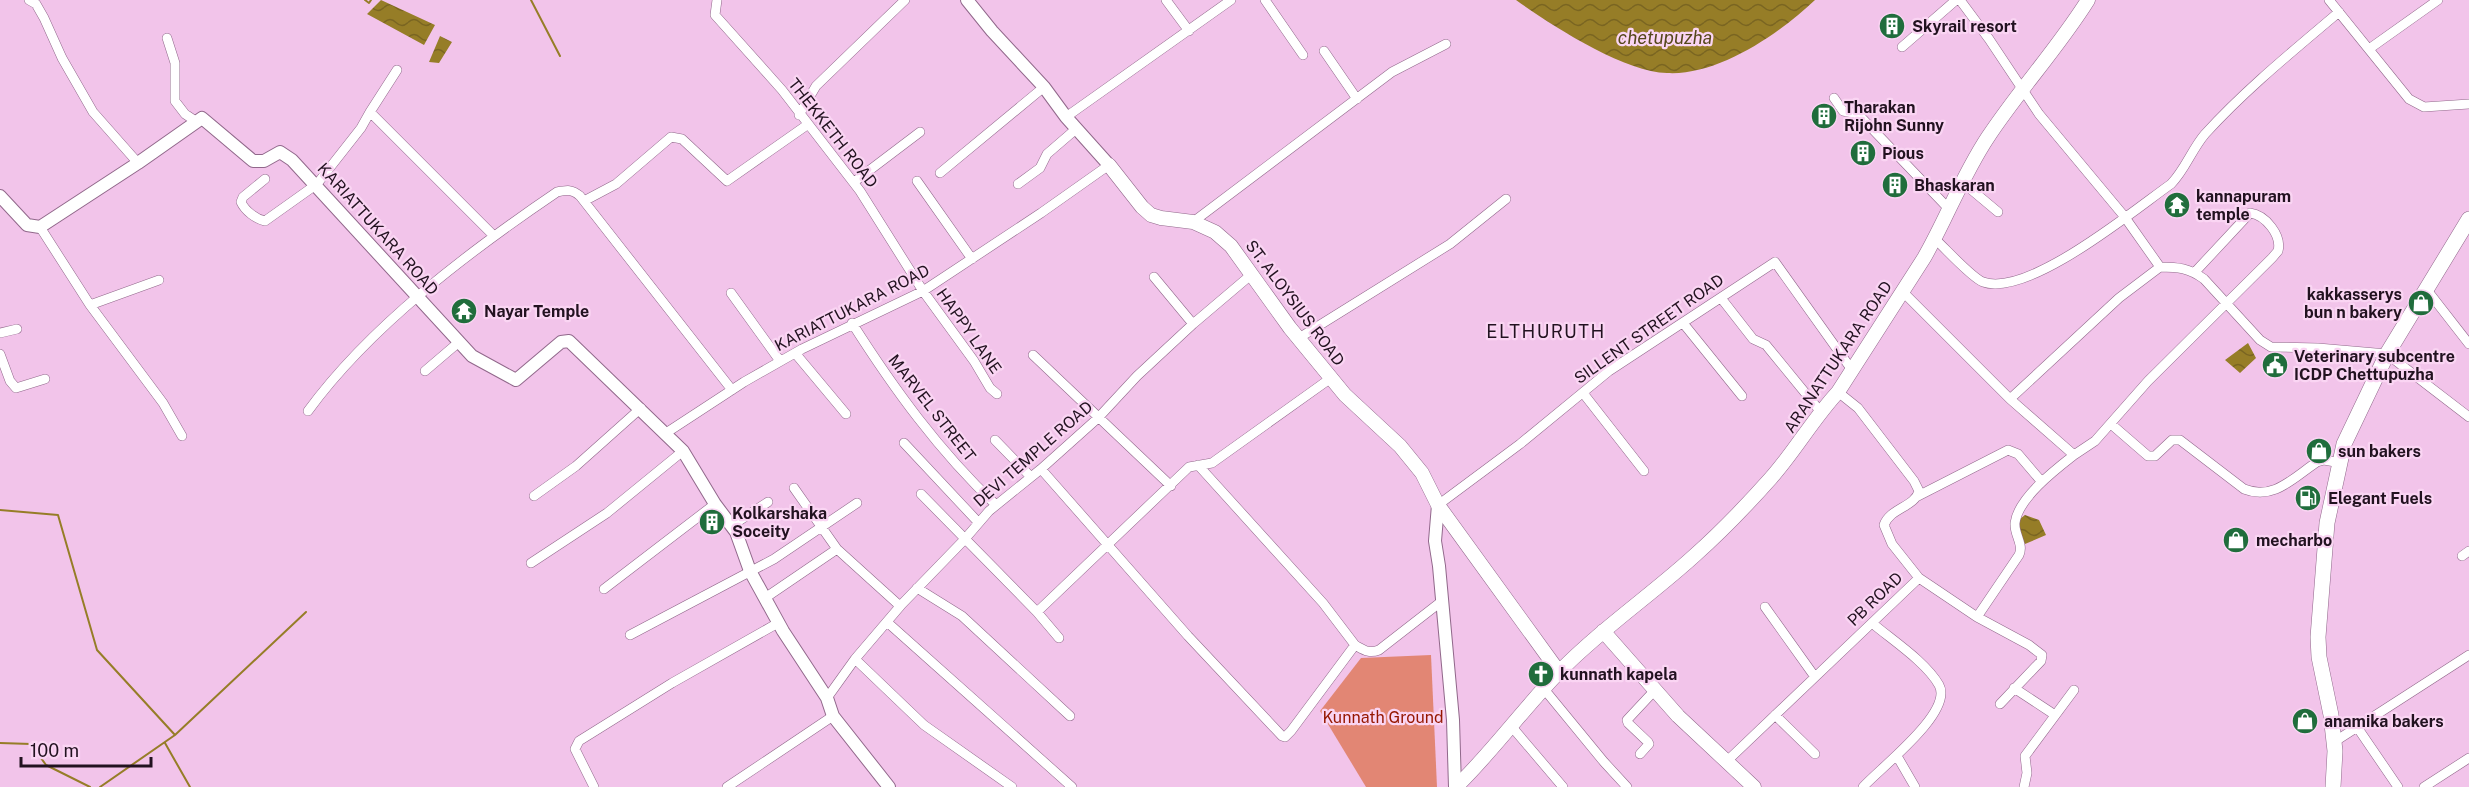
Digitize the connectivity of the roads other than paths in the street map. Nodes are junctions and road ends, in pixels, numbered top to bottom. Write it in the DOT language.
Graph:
graph roads {
  1 [pos="29,0"];
  2 [pos="717,0"];
  3 [pos="905,0"];
  4 [pos="967,0"];
  5 [pos="1166,0"];
  6 [pos="1231,0"];
  7 [pos="1264,0"];
  8 [pos="1958,0"];
  9 [pos="2088,0"];
  10 [pos="2438,0"];
  11 [pos="2333,1"];
  12 [pos="2339,12"];
  13 [pos="1189,31"];
  14 [pos="166,38"];
  15 [pos="1446,44"];
  16 [pos="1902,47"];
  17 [pos="2369,49"];
  18 [pos="1324,51"];
  19 [pos="1303,55"];
  20 [pos="397,70"];
  21 [pos="1044,87"];
  22 [pos="2024,88"];
  23 [pos="1834,98"];
  24 [pos="1357,99"];
  25 [pos="2469,104"];
  26 [pos="370,112"];
  27 [pos="799,114"];
  28 [pos="1065,117"];
  29 [pos="197,122"];
  30 [pos="807,125"];
  31 [pos="1076,129"];
  32 [pos="920,132"];
  33 [pos="138,163"];
  34 [pos="1109,165"];
  35 [pos="940,173"];
  36 [pos="265,179"];
  37 [pos="916,181"];
  38 [pos="1961,181"];
  39 [pos="854,183"];
  40 [pos="317,184"];
  41 [pos="1018,184"];
  42 [pos="0,196"];
  43 [pos="1506,199"];
  44 [pos="584,201"];
  45 [pos="1948,208"];
  46 [pos="1998,212"];
  47 [pos="2124,216"];
  48 [pos="2469,219"];
  49 [pos="1193,222"];
  50 [pos="40,227"];
  51 [pos="493,236"];
  52 [pos="1935,239"];
  53 [pos="972,259"];
  54 [pos="2160,267"];
  55 [pos="2194,272"];
  56 [pos="1252,274"];
  57 [pos="1154,277"];
  58 [pos="159,280"];
  59 [pos="2427,290"];
  60 [pos="923,291"];
  61 [pos="1902,291"];
  62 [pos="730,293"];
  63 [pos="417,298"];
  64 [pos="1721,298"];
  65 [pos="90,305"];
  66 [pos="2226,305"];
  67 [pos="852,323"];
  68 [pos="1683,323"];
  69 [pos="1193,324"];
  70 [pos="17,328"];
  71 [pos="0,333"];
  72 [pos="1299,338"];
  73 [pos="459,342"];
  74 [pos="2469,344"];
  75 [pos="795,353"];
  76 [pos="0,354"];
  77 [pos="2387,354"];
  78 [pos="1033,355"];
  79 [pos="780,362"];
  80 [pos="1852,370"];
  81 [pos="425,371"];
  82 [pos="1331,378"];
  83 [pos="45,380"];
  84 [pos="732,390"];
  85 [pos="994,391"];
  86 [pos="1838,392"];
  87 [pos="1583,393"];
  88 [pos="1742,396"];
  89 [pos="2010,399"];
  90 [pos="641,408"];
  91 [pos="308,411"];
  92 [pos="1820,411"];
  93 [pos="846,414"];
  94 [pos="2469,417"];
  95 [pos="1098,418"];
  96 [pos="2111,424"];
  97 [pos="666,433"];
  98 [pos="182,436"];
  99 [pos="995,440"];
  100 [pos="904,443"];
  101 [pos="683,451"];
  102 [pos="2074,455"];
  103 [pos="2341,463"];
  104 [pos="1198,465"];
  105 [pos="1041,469"];
  106 [pos="1644,471"];
  107 [pos="1030,477"];
  108 [pos="2041,481"];
  109 [pos="1171,486"];
  110 [pos="794,488"];
  111 [pos="921,494"];
  112 [pos="534,496"];
  113 [pos="1918,496"];
  114 [pos="768,502"];
  115 [pos="857,502"];
  116 [pos="715,504"];
  117 [pos="996,505"];
  118 [pos="1438,505"];
  119 [pos="978,522"];
  120 [pos="732,526"];
  121 [pos="820,527"];
  122 [pos="964,540"];
  123 [pos="1108,545"];
  124 [pos="837,549"];
  125 [pos="531,563"];
  126 [pos="750,571"];
  127 [pos="1920,578"];
  128 [pos="917,588"];
  129 [pos="604,590"];
  130 [pos="765,598"];
  131 [pos="1442,602"];
  132 [pos="900,606"];
  133 [pos="1765,607"];
  134 [pos="1037,612"];
  135 [pos="1977,617"];
  136 [pos="887,622"];
  137 [pos="778,623"];
  138 [pos="1872,623"];
  139 [pos="1603,631"];
  140 [pos="630,635"];
  141 [pos="1059,638"];
  142 [pos="1355,645"];
  143 [pos="2469,655"];
  144 [pos="855,659"];
  145 [pos="1559,672"];
  146 [pos="1815,677"];
  147 [pos="2014,688"];
  148 [pos="1544,689"];
  149 [pos="1655,690"];
  150 [pos="2074,690"];
  151 [pos="826,698"];
  152 [pos="2000,704"];
  153 [pos="1775,715"];
  154 [pos="2055,715"];
  155 [pos="833,716"];
  156 [pos="1070,716"];
  157 [pos="1512,727"];
  158 [pos="2357,727"];
  159 [pos="2334,742"];
  160 [pos="1640,754"];
  161 [pos="1815,754"];
  162 [pos="1897,756"];
  163 [pos="2469,758"];
  164 [pos="1727,761"];
  165 [pos="734,785"];
  166 [pos="594,787"];
  167 [pos="889,787"];
  168 [pos="1012,787"];
  169 [pos="1072,787"];
  170 [pos="1455,787"];
  171 [pos="1563,787"];
  172 [pos="1628,787"];
  173 [pos="1754,787"];
  174 [pos="1863,787"];
  175 [pos="1915,787"];
  176 [pos="2024,787"];
  177 [pos="2333,787"];
  178 [pos="2398,787"];
  179 [pos="2424,787"];
  1 -- 33 [label="street"];
  2 -- 27 [label="street, THEKKETH ROAD"];
  3 -- 27 [label="street"];
  4 -- 21 [label="street, ST. ALOYSIUS ROAD"];
  5 -- 13 [label="street"];
  6 -- 13 [label="street"];
  7 -- 19 [label="street"];
  8 -- 16 [label="street"];
  8 -- 22 [label="street"];
  9 -- 22 [label="main road, ARANATTUKARA ROAD"];
  10 -- 17 [label="street"];
  11 -- 12 [label="street"];
  12 -- 17 [label="street"];
  12 -- 47 [label="street"];
  13 -- 28 [label="street"];
  14 -- 29 [label="street"];
  15 -- 24 [label="street"];
  17 -- 25 [label="street"];
  18 -- 24 [label="street"];
  20 -- 26 [label="street"];
  21 -- 28 [label="street, ST. ALOYSIUS ROAD"];
  21 -- 35 [label="street"];
  22 -- 38 [label="main road, ARANATTUKARA ROAD"];
  22 -- 47 [label="street"];
  23 -- 45 [label="street"];
  24 -- 49 [label="street"];
  26 -- 40 [label="street"];
  26 -- 51 [label="street"];
  27 -- 30 [label="street, THEKKETH ROAD"];
  28 -- 31 [label="street, ST. ALOYSIUS ROAD"];
  29 -- 33 [label="street"];
  29 -- 40 [label="street, KARIATTUKARA ROAD"];
  30 -- 39 [label="street, THEKKETH ROAD"];
  30 -- 44 [label="street"];
  31 -- 34 [label="street, ST. ALOYSIUS ROAD"];
  31 -- 41 [label="street"];
  32 -- 39 [label="street"];
  33 -- 50 [label="street"];
  34 -- 49 [label="main road, ST. ALOYSIUS ROAD"];
  34 -- 53 [label="street, KARIATTUKARA ROAD"];
  36 -- 40 [label="street"];
  37 -- 53 [label="street"];
  38 -- 45 [label="main road, ARANATTUKARA ROAD"];
  38 -- 46 [label="street"];
  39 -- 60 [label="street, THEKKETH ROAD"];
  40 -- 63 [label="street, KARIATTUKARA ROAD"];
  42 -- 50 [label="street"];
  43 -- 72 [label="street"];
  44 -- 51 [label="street"];
  44 -- 84 [label="street"];
  45 -- 52 [label="main road, ARANATTUKARA ROAD"];
  47 -- 52 [label="street"];
  47 -- 54 [label="street"];
  48 -- 59 [label="main road"];
  49 -- 56 [label="main road, ST. ALOYSIUS ROAD"];
  50 -- 65 [label="street"];
  51 -- 63 [label="street"];
  52 -- 61 [label="main road, ARANATTUKARA ROAD"];
  53 -- 60 [label="street, KARIATTUKARA ROAD"];
  54 -- 55 [label="street"];
  54 -- 89 [label="street"];
  55 -- 66 [label="street"];
  55 -- 66 [label="street"];
  56 -- 69 [label="street, DEVI TEMPLE ROAD"];
  56 -- 72 [label="main road, ST. ALOYSIUS ROAD"];
  57 -- 69 [label="street"];
  58 -- 65 [label="street"];
  59 -- 74 [label="street"];
  59 -- 77 [label="main road"];
  60 -- 67 [label="street, KARIATTUKARA ROAD"];
  60 -- 85 [label="street, HAPPY LANE"];
  61 -- 80 [label="main road, ARANATTUKARA ROAD"];
  61 -- 89 [label="street"];
  62 -- 79 [label="street"];
  63 -- 73 [label="street, KARIATTUKARA ROAD"];
  63 -- 91 [label="street"];
  64 -- 68 [label="street, SILLENT STREET ROAD"];
  64 -- 80 [label="street, SILLENT STREET ROAD"];
  64 -- 92 [label="street"];
  65 -- 98 [label="street"];
  66 -- 77 [label="street"];
  66 -- 96 [label="street"];
  67 -- 75 [label="street, KARIATTUKARA ROAD"];
  67 -- 117 [label="street, MARVEL STREET"];
  68 -- 87 [label="street, SILLENT STREET ROAD"];
  68 -- 88 [label="street"];
  69 -- 95 [label="street, DEVI TEMPLE ROAD"];
  70 -- 71 [label="street"];
  72 -- 82 [label="main road, ST. ALOYSIUS ROAD"];
  73 -- 81 [label="street"];
  73 -- 90 [label="street, KARIATTUKARA ROAD"];
  75 -- 79 [label="street, KARIATTUKARA ROAD"];
  75 -- 93 [label="street"];
  76 -- 83 [label="street"];
  77 -- 94 [label="street"];
  77 -- 103 [label="main road"];
  78 -- 95 [label="street"];
  79 -- 84 [label="street, KARIATTUKARA ROAD"];
  80 -- 86 [label="main road, ARANATTUKARA ROAD"];
  82 -- 104 [label="street"];
  82 -- 118 [label="main road, ST. ALOYSIUS ROAD"];
  84 -- 97 [label="street, KARIATTUKARA ROAD"];
  86 -- 92 [label="main road, ARANATTUKARA ROAD"];
  86 -- 113 [label="street"];
  87 -- 106 [label="street"];
  87 -- 118 [label="street, SILLENT STREET ROAD"];
  89 -- 102 [label="street"];
  90 -- 97 [label="street, KARIATTUKARA ROAD"];
  90 -- 112 [label="street"];
  92 -- 139 [label="main road, ARANATTUKARA ROAD"];
  95 -- 105 [label="street, DEVI TEMPLE ROAD"];
  95 -- 109 [label="street"];
  96 -- 102 [label="street"];
  96 -- 103 [label="street"];
  97 -- 101 [label="street, KARIATTUKARA ROAD"];
  99 -- 107 [label="street"];
  100 -- 119 [label="street"];
  101 -- 116 [label="street, KARIATTUKARA ROAD"];
  101 -- 125 [label="street"];
  102 -- 108 [label="street"];
  103 -- 159 [label="main road"];
  104 -- 109 [label="street"];
  104 -- 142 [label="street"];
  105 -- 107 [label="street, DEVI TEMPLE ROAD"];
  105 -- 123 [label="street"];
  107 -- 117 [label="street, DEVI TEMPLE ROAD"];
  108 -- 113 [label="street"];
  108 -- 135 [label="street"];
  109 -- 123 [label="street"];
  110 -- 121 [label="street"];
  111 -- 122 [label="street"];
  113 -- 127 [label="street, PB ROAD"];
  114 -- 120 [label="street"];
  115 -- 121 [label="street"];
  116 -- 120 [label="street, KARIATTUKARA ROAD"];
  116 -- 129 [label="street"];
  117 -- 119 [label="street, DEVI TEMPLE ROAD"];
  118 -- 131 [label="street"];
  118 -- 145 [label="main road, ST. ALOYSIUS ROAD"];
  119 -- 122 [label="street, DEVI TEMPLE ROAD"];
  120 -- 126 [label="street, KARIATTUKARA ROAD"];
  121 -- 124 [label="street"];
  121 -- 126 [label="street"];
  122 -- 128 [label="street, DEVI TEMPLE ROAD"];
  122 -- 134 [label="street"];
  123 -- 134 [label="street"];
  123 -- 142 [label="street"];
  124 -- 130 [label="street"];
  124 -- 132 [label="street"];
  126 -- 130 [label="street, KARIATTUKARA ROAD"];
  126 -- 140 [label="street"];
  127 -- 135 [label="street"];
  127 -- 138 [label="street, PB ROAD"];
  128 -- 132 [label="street, DEVI TEMPLE ROAD"];
  128 -- 156 [label="street"];
  130 -- 137 [label="street, KARIATTUKARA ROAD"];
  131 -- 142 [label="street"];
  131 -- 170 [label="street"];
  132 -- 136 [label="street, DEVI TEMPLE ROAD"];
  133 -- 146 [label="street"];
  134 -- 141 [label="street"];
  135 -- 147 [label="street"];
  136 -- 144 [label="street, DEVI TEMPLE ROAD"];
  136 -- 169 [label="street"];
  137 -- 151 [label="street, KARIATTUKARA ROAD"];
  137 -- 166 [label="street"];
  138 -- 146 [label="street, PB ROAD"];
  138 -- 162 [label="street"];
  139 -- 145 [label="main road, ARANATTUKARA ROAD"];
  139 -- 149 [label="main road"];
  143 -- 158 [label="street"];
  144 -- 151 [label="street, DEVI TEMPLE ROAD"];
  144 -- 168 [label="street"];
  145 -- 148 [label="main road, ARANATTUKARA ROAD"];
  146 -- 153 [label="street, PB ROAD"];
  147 -- 152 [label="street"];
  147 -- 154 [label="street"];
  148 -- 157 [label="main road, ARANATTUKARA ROAD"];
  148 -- 172 [label="street"];
  149 -- 160 [label="street"];
  149 -- 164 [label="main road"];
  150 -- 154 [label="street"];
  151 -- 155 [label="street, KARIATTUKARA ROAD"];
  153 -- 161 [label="street"];
  153 -- 164 [label="street, PB ROAD"];
  154 -- 176 [label="street"];
  155 -- 165 [label="street"];
  155 -- 167 [label="street, KARIATTUKARA ROAD"];
  157 -- 170 [label="main road, ARANATTUKARA ROAD"];
  157 -- 171 [label="street"];
  158 -- 159 [label="street"];
  158 -- 178 [label="street"];
  159 -- 177 [label="main road"];
  162 -- 174 [label="street"];
  162 -- 175 [label="street"];
  163 -- 179 [label="street"];
  164 -- 173 [label="main road"];
}
